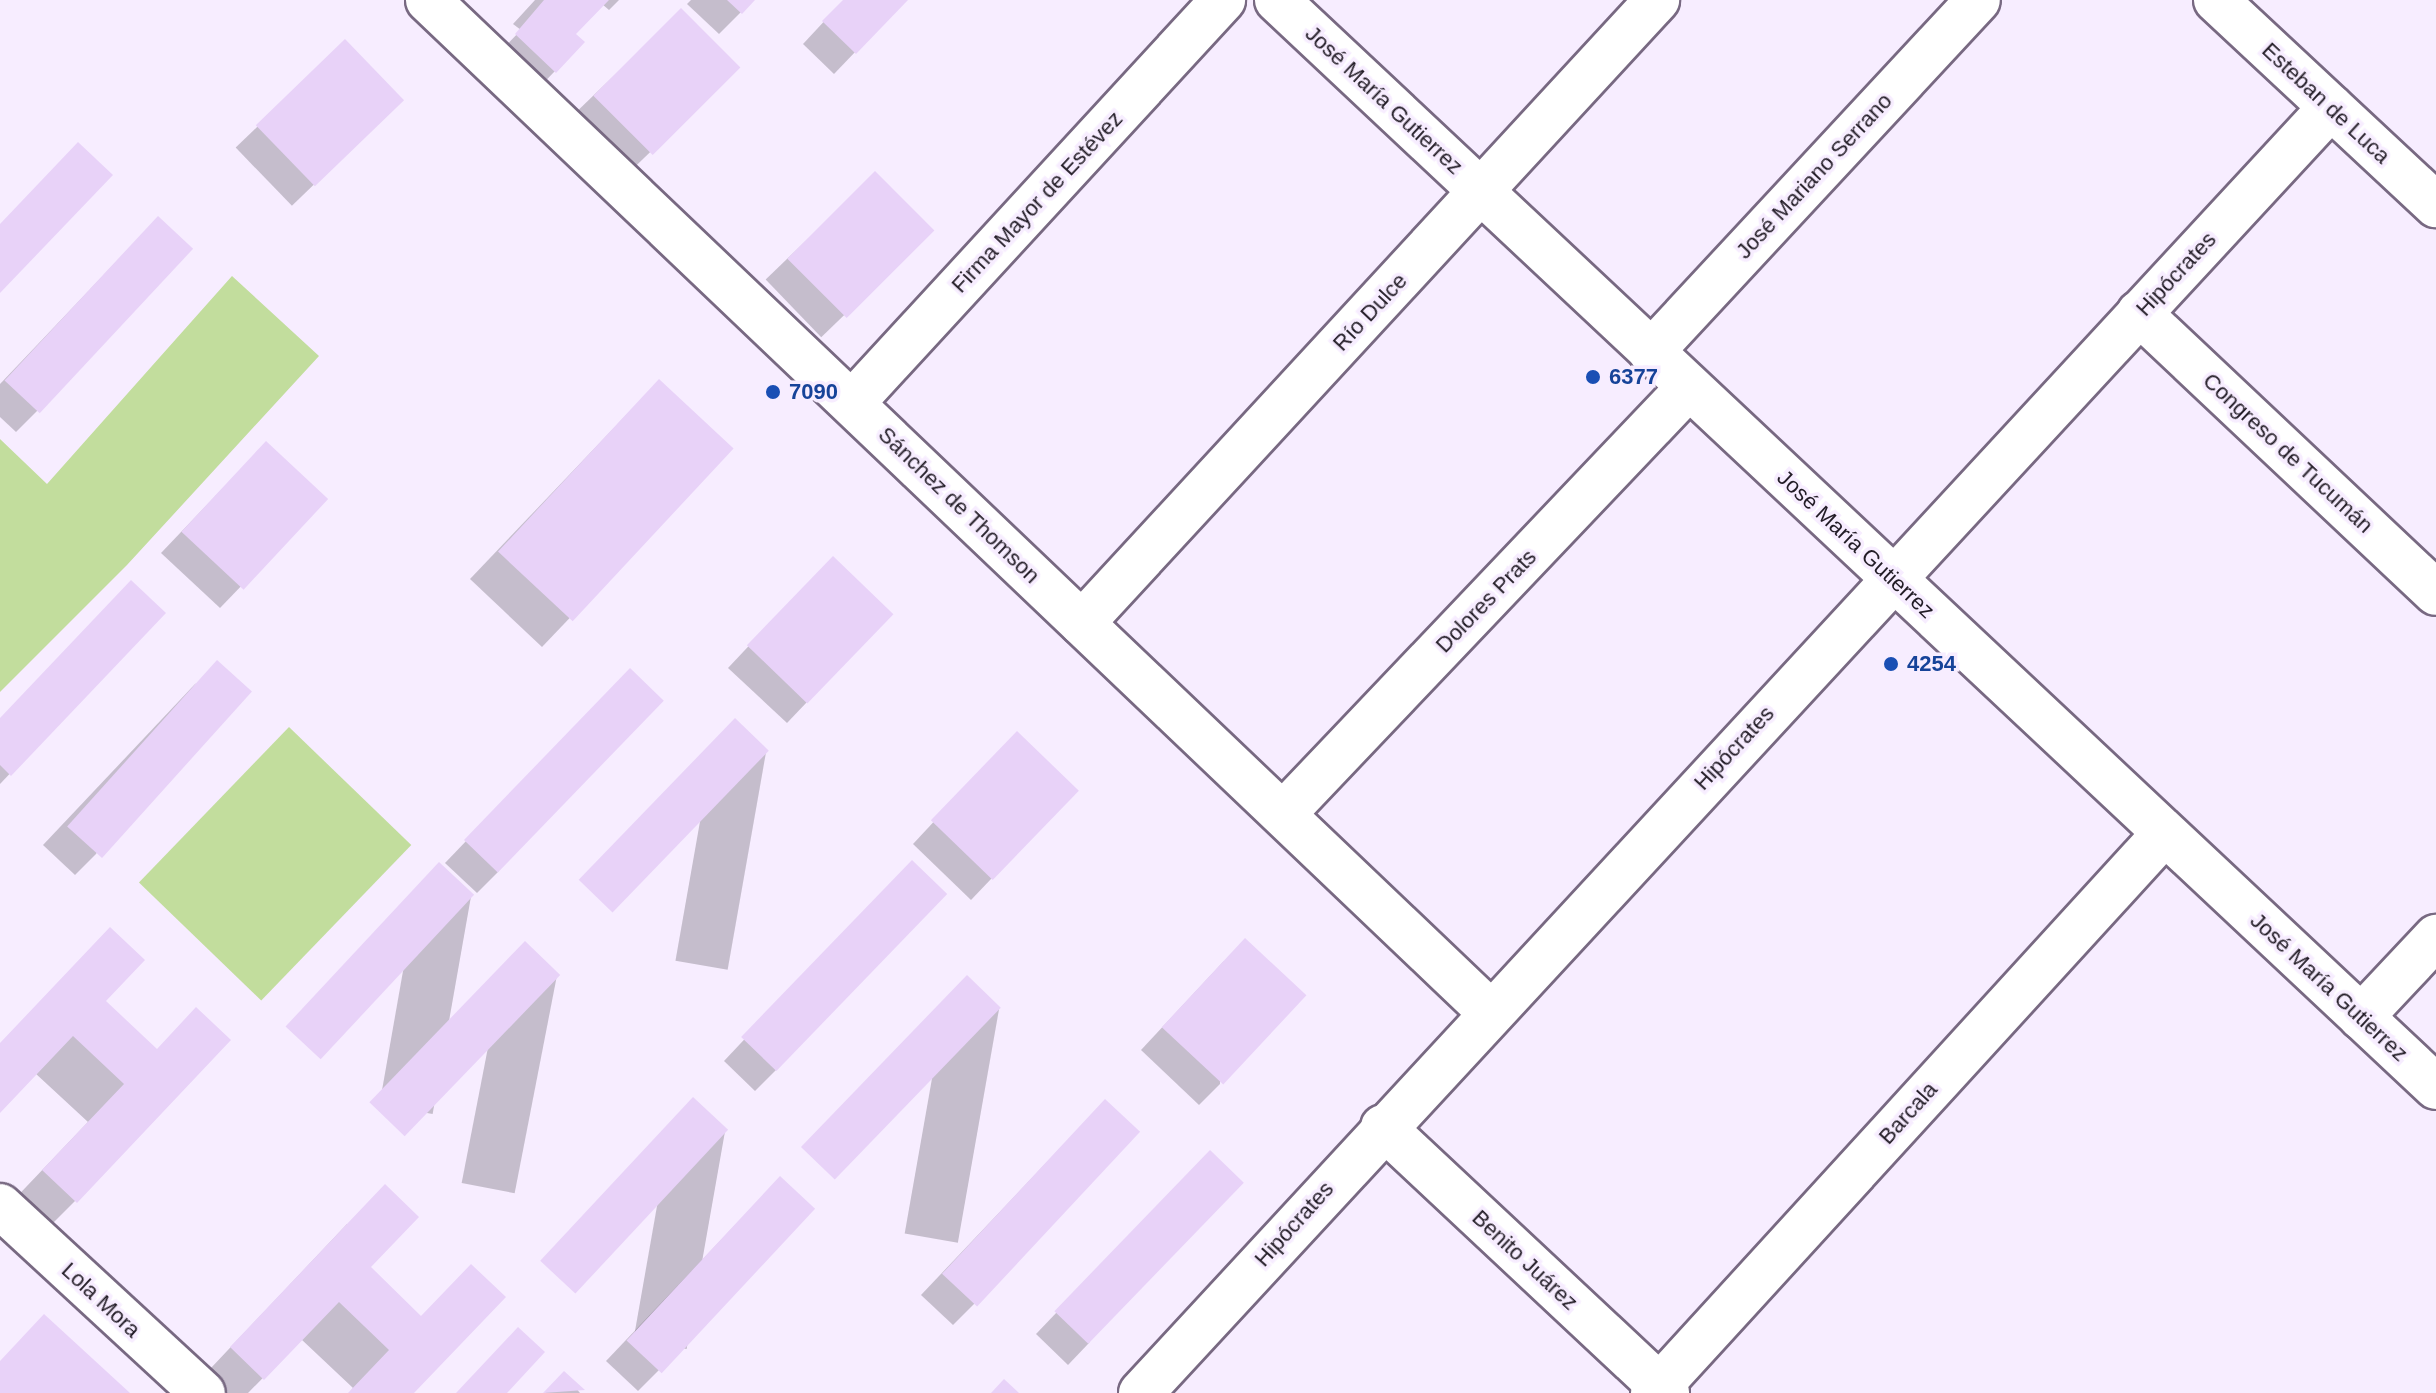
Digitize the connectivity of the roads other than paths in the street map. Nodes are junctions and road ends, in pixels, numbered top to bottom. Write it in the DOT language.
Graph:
graph roads {
  1 [pos="1223,0"];
  2 [pos="1277,0"];
  3 [pos="1657,0"];
  4 [pos="1978,0"];
  5 [pos="2216,0"];
  6 [pos="449,7"];
  7 [pos="2331,107"];
  8 [pos="1481,192"];
  9 [pos="2436,205"];
  10 [pos="2139,313"];
  11 [pos="1651,352"];
  12 [pos="1689,387"];
  13 [pos="852,403"];
  14 [pos="1892,578"];
  15 [pos="2436,593"];
  16 [pos="1082,623"];
  17 [pos="1283,814"];
  18 [pos="2164,834"];
  19 [pos="2436,937"];
  20 [pos="1489,1011"];
  21 [pos="2361,1017"];
  22 [pos="2436,1087"];
  23 [pos="1383,1127"];
  24 [pos="0,1206"];
  25 [pos="1660,1391"];
  26 [pos="203,1393"];
  27 [pos="1141,1393"];
  1 -- 13 [label="street, Firma Mayor de Estévez"];
  2 -- 8 [label="street, José María Gutierrez"];
  3 -- 8 [label="street, Río Dulce"];
  4 -- 11 [label="street, José Mariano Serrano"];
  5 -- 7 [label="street, Esteban de Luca"];
  6 -- 13 [label="street, Sánchez de Thomson"];
  7 -- 9 [label="street, Esteban de Luca"];
  7 -- 10 [label="street, Hipócrates"];
  8 -- 11 [label="street, José María Gutierrez"];
  8 -- 16 [label="street, Río Dulce"];
  10 -- 14 [label="street, Hipócrates"];
  10 -- 15 [label="street, Congreso de Tucumán"];
  11 -- 12 [label="street, José María Gutierrez"];
  12 -- 14 [label="street, José María Gutierrez"];
  12 -- 17 [label="street, Dolores Prats"];
  13 -- 16 [label="street, Sánchez de Thomson"];
  14 -- 18 [label="street, José María Gutierrez"];
  14 -- 20 [label="street, Hipócrates"];
  16 -- 17 [label="street, Sánchez de Thomson"];
  17 -- 20 [label="street, Sánchez de Thomson"];
  18 -- 21 [label="street, José María Gutierrez"];
  18 -- 25 [label="street, Barcala"];
  19 -- 21 [label="street"];
  20 -- 23 [label="street, Hipócrates"];
  21 -- 22 [label="street, José María Gutierrez"];
  23 -- 25 [label="street, Benito Juárez"];
  23 -- 27 [label="street, Hipócrates"];
  24 -- 26 [label="street, Lola Mora"];
}
